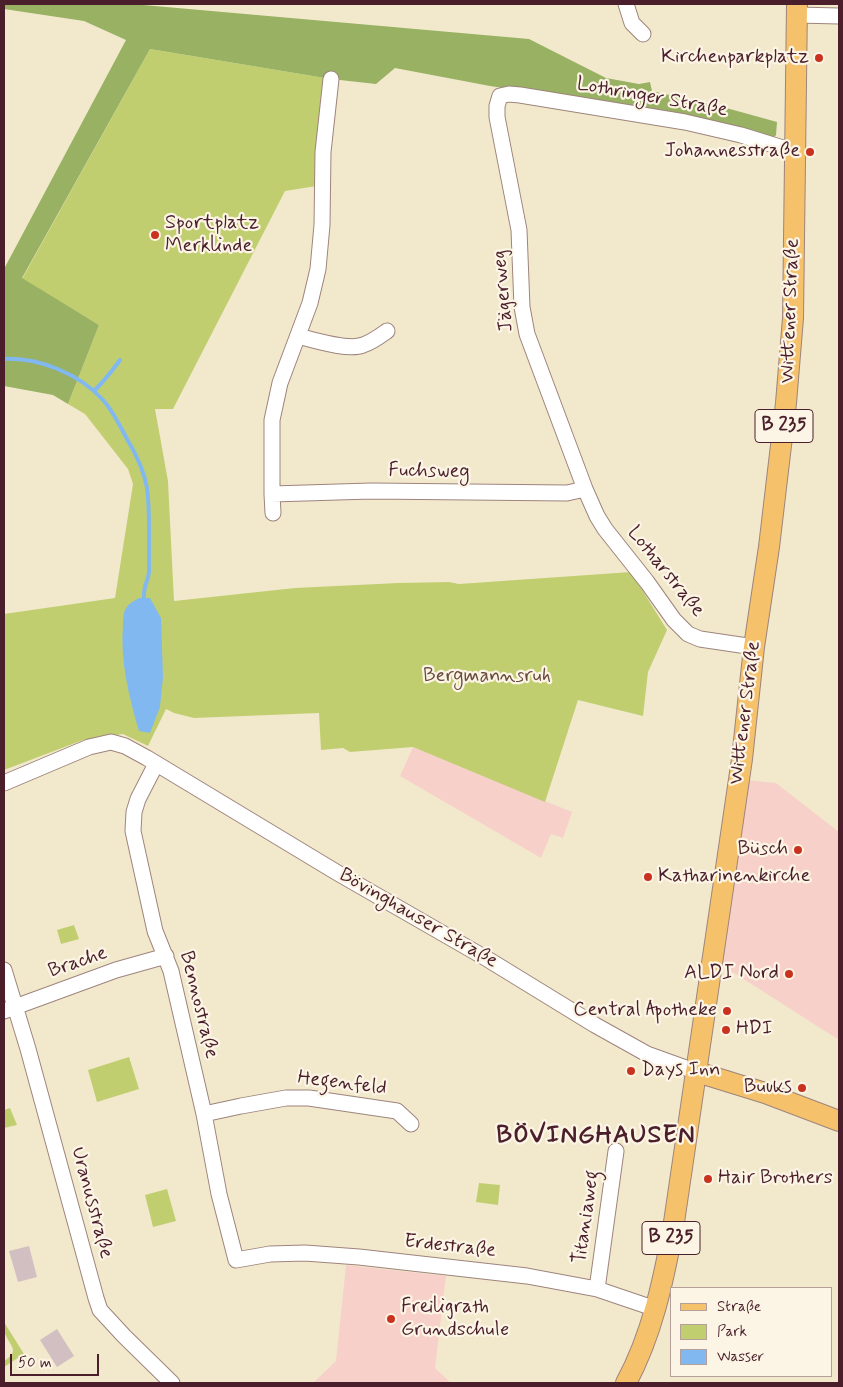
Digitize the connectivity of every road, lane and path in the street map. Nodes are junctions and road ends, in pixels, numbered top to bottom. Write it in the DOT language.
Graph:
graph roads {
  1 [pos="626,4"];
  2 [pos="797,9"];
  3 [pos="839,16"];
  4 [pos="643,34"];
  5 [pos="331,79"];
  6 [pos="500,96"];
  7 [pos="796,152"];
  8 [pos="387,331"];
  9 [pos="298,336"];
  10 [pos="585,489"];
  11 [pos="272,494"];
  12 [pos="273,513"];
  13 [pos="605,529"];
  14 [pos="754,647"];
  15 [pos="156,764"];
  16 [pos="4,783"];
  17 [pos="166,956"];
  18 [pos="4,970"];
  19 [pos="10,1009"];
  20 [pos="697,1072"];
  21 [pos="204,1114"];
  22 [pos="839,1121"];
  23 [pos="412,1124"];
  24 [pos="616,1151"];
  25 [pos="236,1260"];
  26 [pos="597,1289"];
  27 [pos="656,1309"];
  28 [pos="172,1383"];
  29 [pos="626,1383"];
  1 -- 4 [label="street"];
  2 -- 3 [label="street"];
  2 -- 7 [label="main road, Wittener Straße / B 235"];
  5 -- 9 [label="street"];
  6 -- 7 [label="street, Lothringer Straße"];
  6 -- 10 [label="street, Jägerweg"];
  7 -- 14 [label="main road, Wittener Straße / B 235"];
  8 -- 9 [label="street"];
  9 -- 11 [label="street"];
  10 -- 11 [label="street, Fuchsweg"];
  10 -- 13 [label="street, Jägerweg"];
  11 -- 12 [label="street"];
  13 -- 14 [label="street, Lotharstraße"];
  14 -- 20 [label="main road, Wittener Straße / B 235"];
  15 -- 16 [label="street, Bövinghauser Straße"];
  15 -- 17 [label="street, Bennostraße"];
  15 -- 20 [label="street, Bövinghauser Straße"];
  17 -- 19 [label="street, Brache"];
  17 -- 21 [label="street, Bennostraße"];
  18 -- 19 [label="street, Uranusstraße"];
  19 -- 28 [label="street, Uranusstraße"];
  20 -- 22 [label="main road, Bövinghauser Straße"];
  20 -- 27 [label="main road, B 235"];
  21 -- 23 [label="street, Hegenfeld"];
  21 -- 25 [label="street, Bennostraße"];
  24 -- 26 [label="street, Titaniaweg"];
  25 -- 26 [label="street, Erdestraße"];
  26 -- 27 [label="street, Erdestraße"];
  27 -- 29 [label="main road, B 235"];
}
